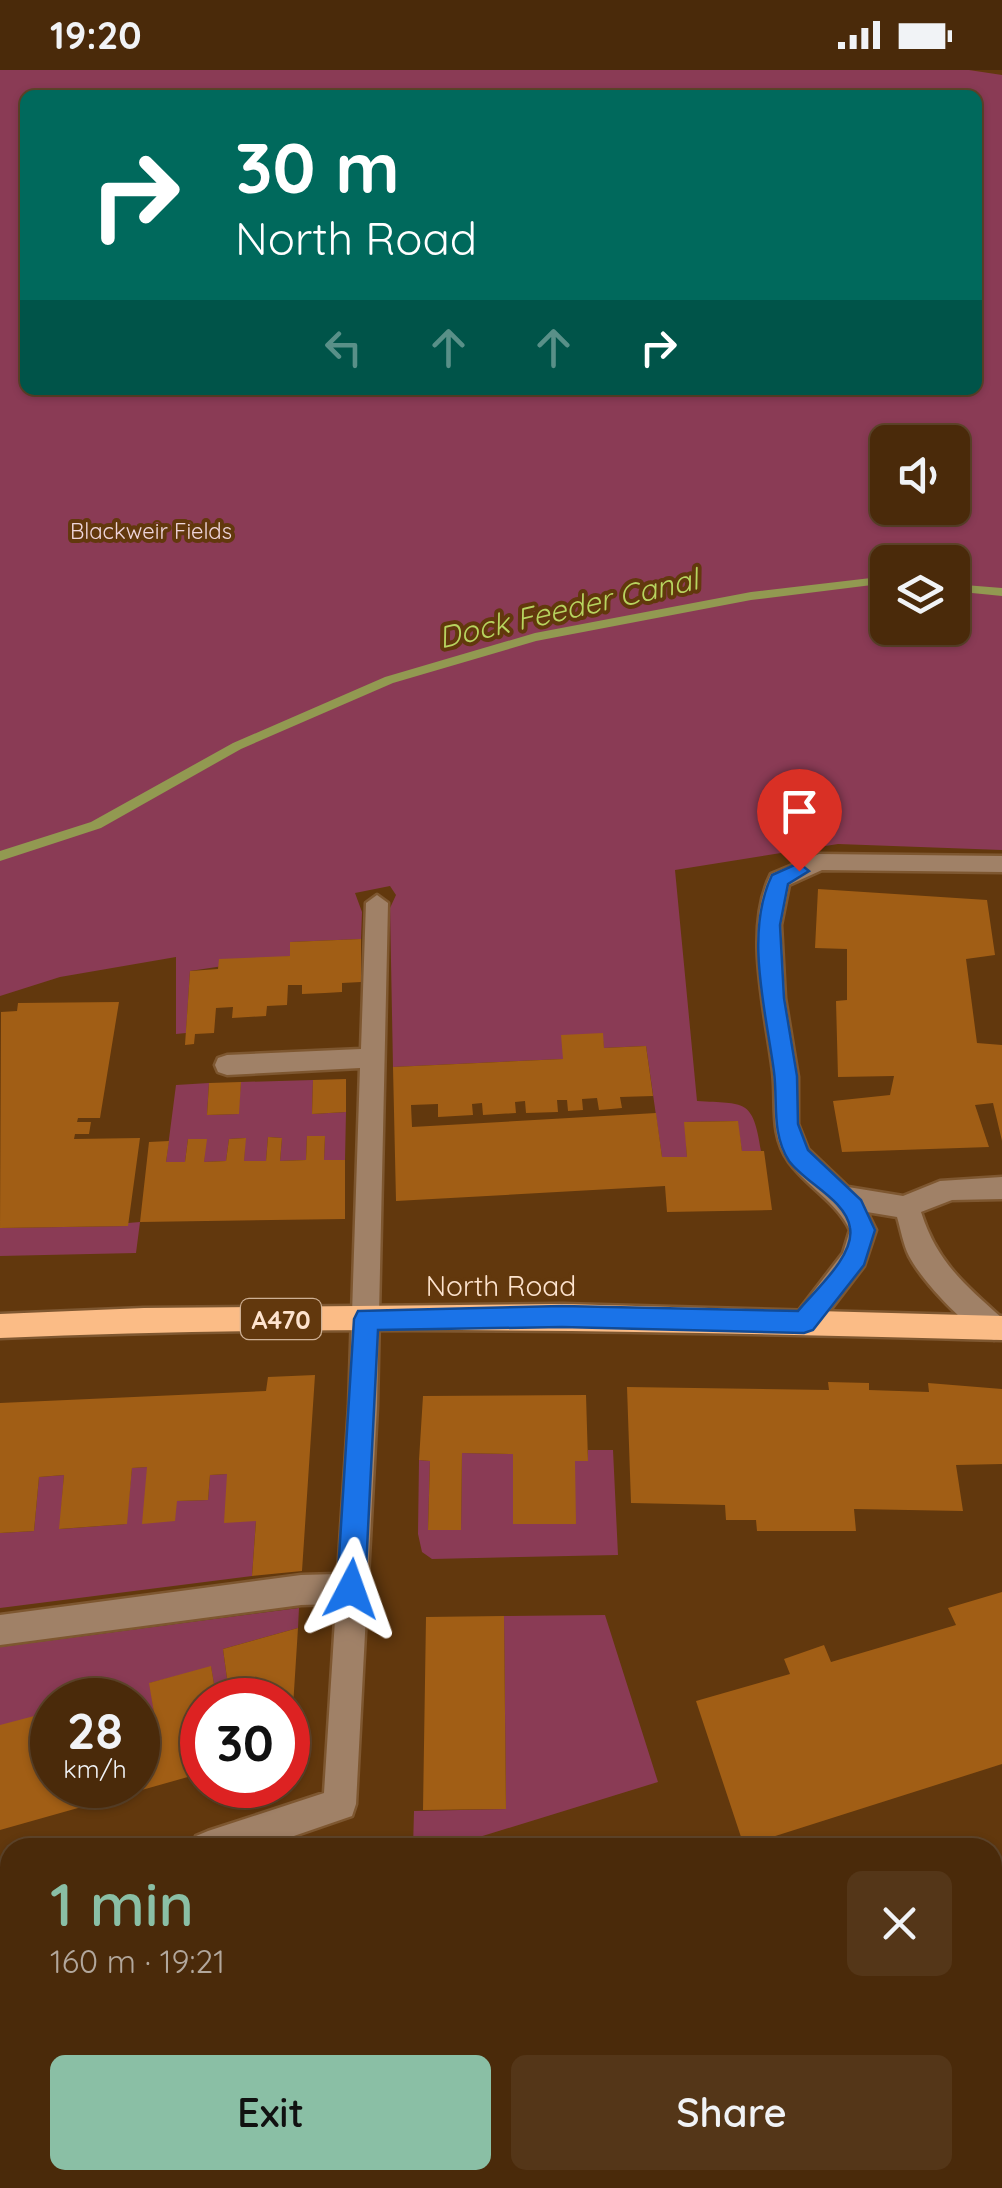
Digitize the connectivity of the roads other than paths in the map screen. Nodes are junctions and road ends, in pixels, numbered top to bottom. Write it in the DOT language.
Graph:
graph roads {
  1 [pos="1002,864"];
  2 [pos="377,903"];
  3 [pos="373,1058"];
  4 [pos="227,1064"];
  5 [pos="1002,1188"];
  6 [pos="844,1198"];
  7 [pos="906,1208"];
  8 [pos="366,1319"];
  9 [pos="804,1322"];
  10 [pos="0,1326"];
  11 [pos="998,1328"];
  12 [pos="351,1589"];
  13 [pos="0,1630"];
  14 [pos="238,1838"];
  1 -- 6 [label="street"];
  2 -- 3 [label="street"];
  3 -- 4 [label="street"];
  3 -- 8 [label="street"];
  5 -- 7 [label="street"];
  6 -- 7 [label="street"];
  6 -- 9 [label="street"];
  7 -- 11 [label="street"];
  8 -- 9 [label="main road, North Road / A470"];
  8 -- 10 [label="main road, North Road / A470"];
  8 -- 12 [label="street"];
  9 -- 11 [label="main road, North Road / A470"];
  12 -- 13 [label="street"];
  12 -- 14 [label="street"];
}
